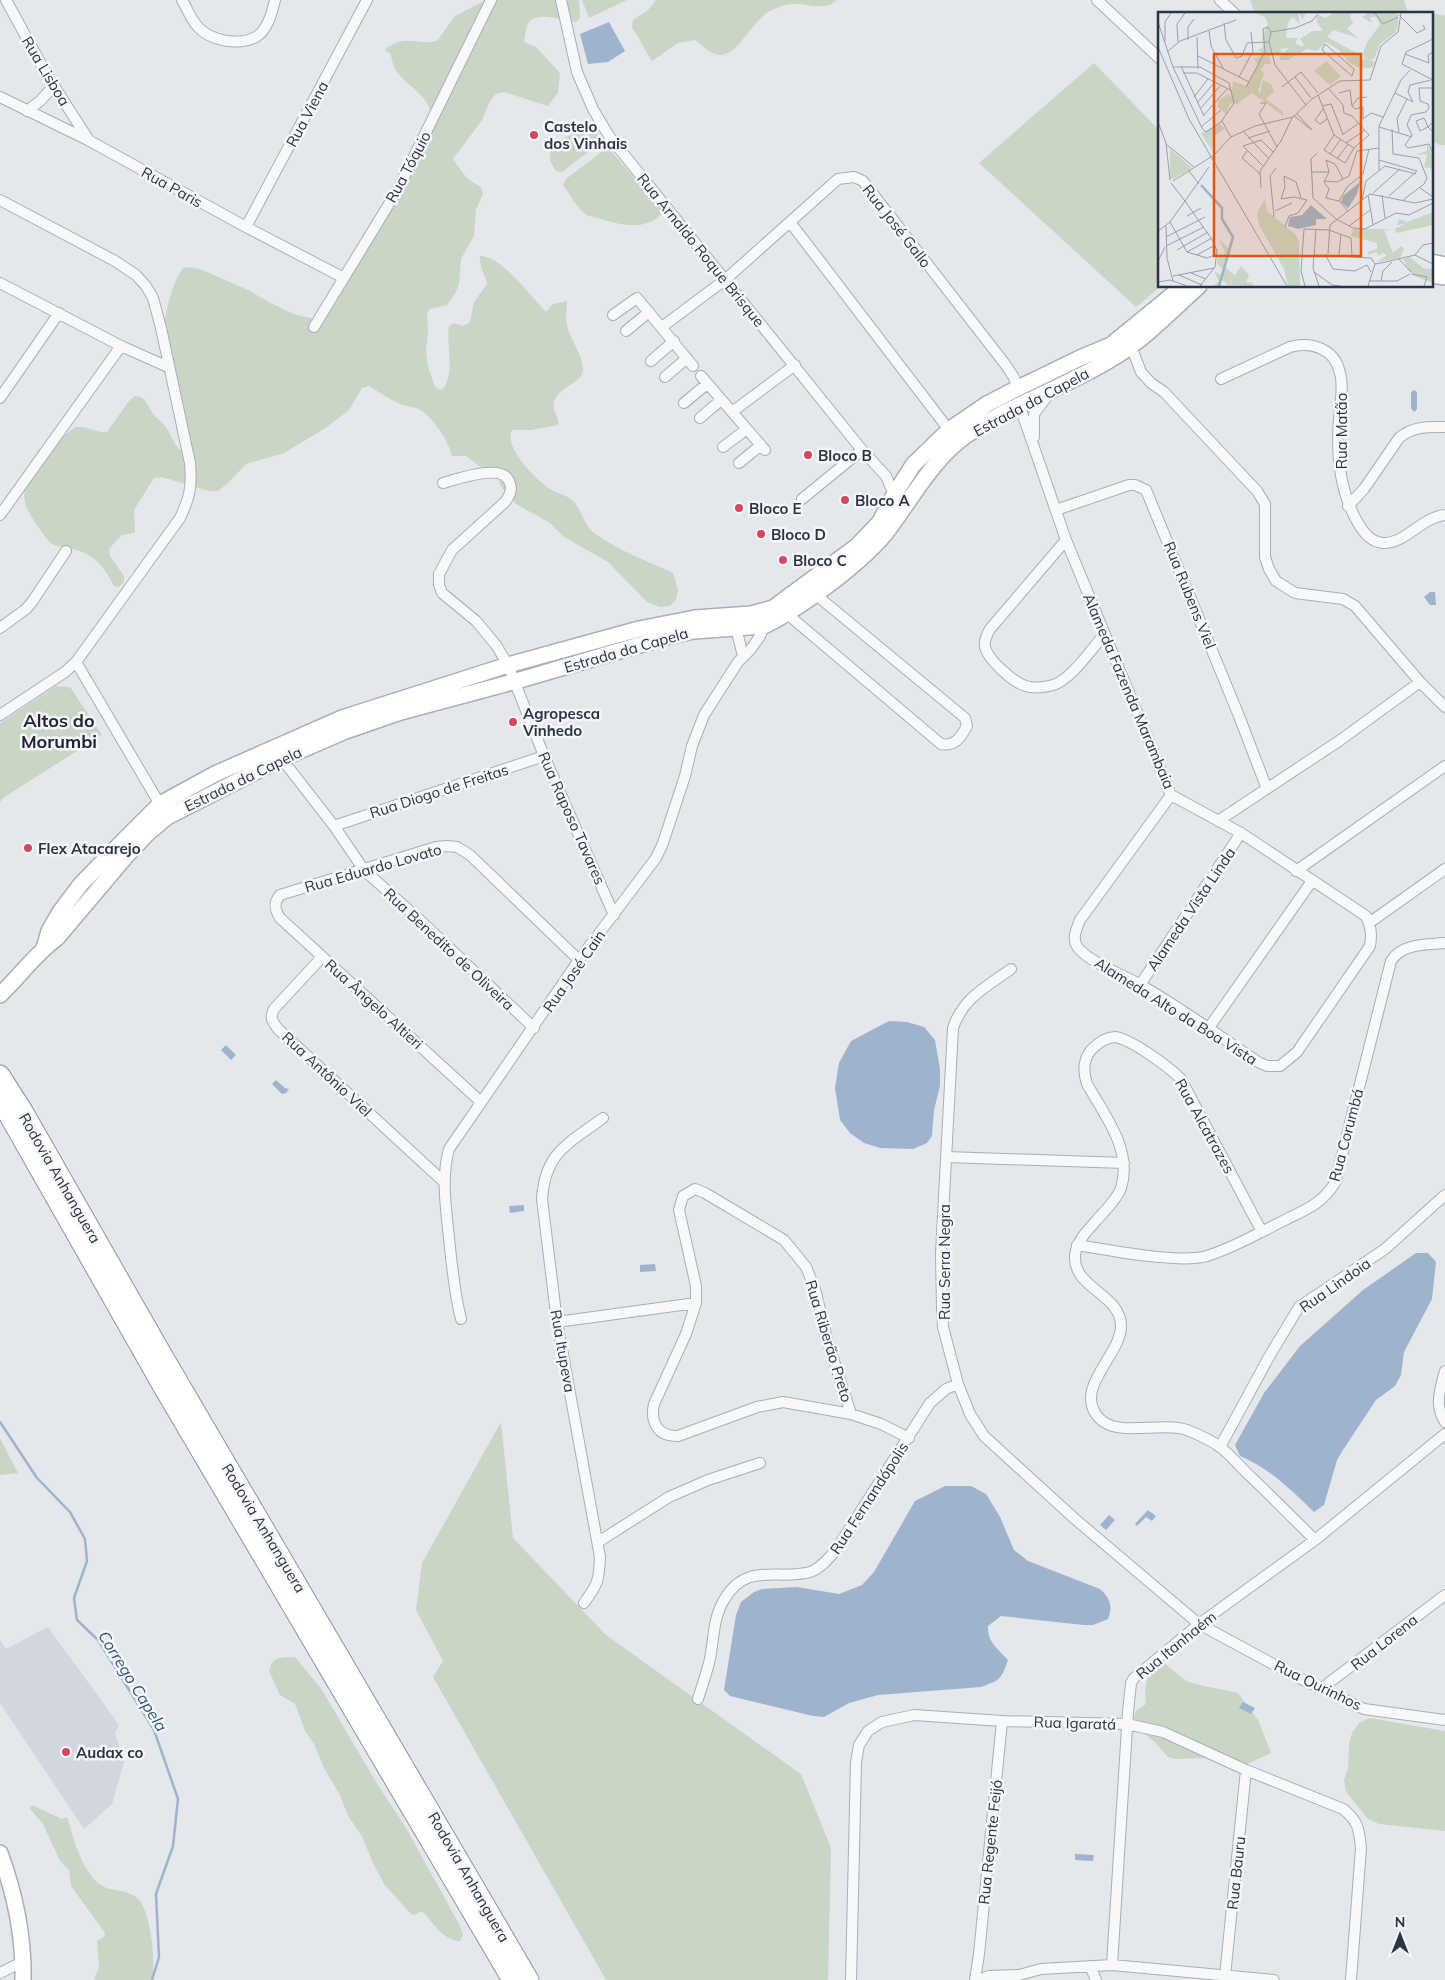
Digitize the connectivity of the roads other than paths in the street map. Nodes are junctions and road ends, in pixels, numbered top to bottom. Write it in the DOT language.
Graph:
graph roads {
  1 [pos="6,0"];
  2 [pos="182,0"];
  3 [pos="275,0"];
  4 [pos="367,0"];
  5 [pos="491,0"];
  6 [pos="561,0"];
  7 [pos="1098,0"];
  8 [pos="1220,0"];
  9 [pos="1233,12"];
  10 [pos="1158,57"];
  11 [pos="54,86"];
  12 [pos="0,97"];
  13 [pos="27,111"];
  14 [pos="88,140"];
  15 [pos="0,200"];
  16 [pos="790,222"];
  17 [pos="246,228"];
  18 [pos="1432,262"];
  19 [pos="1445,265"];
  20 [pos="1432,274"];
  21 [pos="1445,277"];
  22 [pos="344,278"];
  23 [pos="726,279"];
  24 [pos="0,283"];
  25 [pos="1181,288"];
  26 [pos="1197,288"];
  27 [pos="649,312"];
  28 [pos="59,313"];
  29 [pos="613,315"];
  30 [pos="314,327"];
  31 [pos="662,327"];
  32 [pos="626,331"];
  33 [pos="674,341"];
  34 [pos="121,346"];
  35 [pos="1131,346"];
  36 [pos="651,361"];
  37 [pos="795,365"];
  38 [pos="168,367"];
  39 [pos="665,377"];
  40 [pos="1221,379"];
  41 [pos="1018,388"];
  42 [pos="1053,388"];
  43 [pos="0,398"];
  44 [pos="721,400"];
  45 [pos="684,403"];
  46 [pos="1019,404"];
  47 [pos="732,412"];
  48 [pos="700,418"];
  49 [pos="1445,428"];
  50 [pos="747,429"];
  51 [pos="949,430"];
  52 [pos="723,447"];
  53 [pos="862,450"];
  54 [pos="1037,457"];
  55 [pos="739,463"];
  56 [pos="886,476"];
  57 [pos="904,479"];
  58 [pos="443,483"];
  59 [pos="917,488"];
  60 [pos="802,499"];
  61 [pos="900,500"];
  62 [pos="1348,506"];
  63 [pos="1056,510"];
  64 [pos="0,515"];
  65 [pos="1445,515"];
  66 [pos="1066,540"];
  67 [pos="66,551"];
  68 [pos="815,594"];
  69 [pos="786,614"];
  70 [pos="764,626"];
  71 [pos="0,628"];
  72 [pos="739,629"];
  73 [pos="1105,634"];
  74 [pos="753,647"];
  75 [pos="743,656"];
  76 [pos="76,662"];
  77 [pos="508,665"];
  78 [pos="513,682"];
  79 [pos="1420,682"];
  80 [pos="1445,706"];
  81 [pos="0,716"];
  82 [pos="277,754"];
  83 [pos="544,756"];
  84 [pos="1445,766"];
  85 [pos="1267,789"];
  86 [pos="1171,794"];
  87 [pos="164,810"];
  88 [pos="1218,821"];
  89 [pos="334,826"];
  90 [pos="1241,833"];
  91 [pos="1445,869"];
  92 [pos="364,870"];
  93 [pos="1296,870"];
  94 [pos="1312,881"];
  95 [pos="276,900"];
  96 [pos="614,915"];
  97 [pos="1368,920"];
  98 [pos="1445,943"];
  99 [pos="322,957"];
  100 [pos="579,960"];
  101 [pos="1011,969"];
  102 [pos="1140,985"];
  103 [pos="0,995"];
  104 [pos="534,1028"];
  105 [pos="1208,1029"];
  106 [pos="0,1075"];
  107 [pos="0,1100"];
  108 [pos="481,1102"];
  109 [pos="0,1114"];
  110 [pos="603,1118"];
  111 [pos="30,1152"];
  112 [pos="946,1156"];
  113 [pos="1124,1163"];
  114 [pos="444,1182"];
  115 [pos="1445,1195"];
  116 [pos="1262,1232"];
  117 [pos="1078,1245"];
  118 [pos="696,1303"];
  119 [pos="461,1319"];
  120 [pos="557,1322"];
  121 [pos="1445,1371"];
  122 [pos="958,1384"];
  123 [pos="851,1414"];
  124 [pos="1445,1422"];
  125 [pos="1445,1434"];
  126 [pos="909,1438"];
  127 [pos="1220,1447"];
  128 [pos="760,1463"];
  129 [pos="1315,1540"];
  130 [pos="598,1542"];
  131 [pos="1445,1595"];
  132 [pos="584,1603"];
  133 [pos="1199,1624"];
  134 [pos="1322,1688"];
  135 [pos="698,1699"];
  136 [pos="1445,1720"];
  137 [pos="1002,1721"];
  138 [pos="1127,1724"];
  139 [pos="1246,1770"];
  140 [pos="0,1853"];
  141 [pos="4,1875"];
  142 [pos="24,1961"];
  143 [pos="978,1964"];
  144 [pos="1112,1965"];
  145 [pos="1090,1966"];
  146 [pos="0,1973"];
  147 [pos="1226,1976"];
  148 [pos="1014,1977"];
  149 [pos="987,1979"];
  150 [pos="23,1980"];
  151 [pos="512,1980"];
  152 [pos="530,1980"];
  153 [pos="851,1980"];
  154 [pos="975,1980"];
  155 [pos="1096,1980"];
  156 [pos="1274,1980"];
  157 [pos="1351,1980"];
  1 -- 11 [label="street, Rua Lisboa"];
  2 -- 3 [label="street"];
  4 -- 17 [label="street, Rua Viena"];
  5 -- 22 [label="street, Rua Tóquio"];
  6 -- 23 [label="street, Rua Arnaldo Roque Brisque"];
  7 -- 10 [label="street"];
  8 -- 9 [label="street"];
  11 -- 13 [label="street"];
  11 -- 14 [label="street, Rua Lisboa"];
  12 -- 13 [label="street, Rua Paris"];
  13 -- 14 [label="street, Rua Paris"];
  14 -- 17 [label="street, Rua Paris"];
  15 -- 38 [label="street"];
  16 -- 23 [label="street, Rua José Gallo"];
  16 -- 41 [label="street, Rua José Gallo"];
  16 -- 51 [label="street"];
  17 -- 22 [label="street, Rua Paris"];
  18 -- 19 [label="main road"];
  20 -- 21 [label="main road"];
  22 -- 30 [label="street, Rua Tóquio"];
  23 -- 31 [label="street, Rua José Gallo"];
  23 -- 37 [label="street, Rua Arnaldo Roque Brisque"];
  24 -- 28 [label="street"];
  25 -- 41 [label="main road, Estrada da Capela"];
  26 -- 35 [label="main road, Estrada da Capela"];
  27 -- 29 [label="street"];
  27 -- 31 [label="street"];
  27 -- 32 [label="street"];
  28 -- 34 [label="street"];
  28 -- 43 [label="street"];
  31 -- 33 [label="street"];
  33 -- 36 [label="street"];
  33 -- 39 [label="street"];
  34 -- 38 [label="street"];
  34 -- 64 [label="street"];
  35 -- 42 [label="main road, Estrada da Capela"];
  35 -- 79 [label="street"];
  37 -- 47 [label="street"];
  37 -- 53 [label="street, Rua Arnaldo Roque Brisque"];
  38 -- 76 [label="street"];
  40 -- 62 [label="street, Rua Matão"];
  41 -- 51 [label="main road, Estrada da Capela"];
  42 -- 46 [label="main road, Estrada da Capela"];
  42 -- 54 [label="street, Alameda Fazenda Marambaia"];
  44 -- 45 [label="street"];
  44 -- 47 [label="street"];
  44 -- 48 [label="street"];
  46 -- 54 [label="street, Alameda Fazenda Marambaia"];
  46 -- 59 [label="main road, Estrada da Capela"];
  47 -- 50 [label="street"];
  49 -- 62 [label="street"];
  50 -- 52 [label="street"];
  50 -- 55 [label="street"];
  51 -- 57 [label="main road, Estrada da Capela"];
  53 -- 56 [label="street, Rua Arnaldo Roque Brisque"];
  53 -- 60 [label="street"];
  54 -- 63 [label="street, Alameda Fazenda Marambaia"];
  56 -- 57 [label="street"];
  56 -- 61 [label="street, Rua Arnaldo Roque Brisque"];
  57 -- 59 [label="street"];
  57 -- 61 [label="main road, Estrada da Capela"];
  58 -- 77 [label="street, Rua Raposo Tavares"];
  59 -- 61 [label="main road, Estrada da Capela"];
  61 -- 68 [label="main road, Estrada da Capela"];
  61 -- 72 [label="main road, Estrada da Capela"];
  62 -- 65 [label="street, Rua Matão"];
  63 -- 66 [label="street, Alameda Fazenda Marambaia"];
  63 -- 85 [label="street, Rua Rubens Viel"];
  66 -- 73 [label="street, Alameda Fazenda Marambaia"];
  66 -- 73 [label="street"];
  67 -- 71 [label="street"];
  68 -- 69 [label="main road, Estrada da Capela"];
  68 -- 69 [label="street"];
  69 -- 70 [label="main road, Estrada da Capela"];
  70 -- 72 [label="main road, Estrada da Capela"];
  70 -- 74 [label="street"];
  72 -- 74 [label="street"];
  72 -- 75 [label="street"];
  72 -- 77 [label="main road, Estrada da Capela"];
  72 -- 78 [label="main road, Estrada da Capela"];
  73 -- 86 [label="street, Alameda Fazenda Marambaia"];
  74 -- 75 [label="street, Rua José Cain"];
  75 -- 96 [label="street, Rua José Cain"];
  76 -- 81 [label="street"];
  76 -- 87 [label="street"];
  77 -- 78 [label="street, Rua Raposo Tavares"];
  77 -- 82 [label="main road, Estrada da Capela"];
  78 -- 82 [label="main road, Estrada da Capela"];
  78 -- 83 [label="street, Rua Raposo Tavares"];
  79 -- 80 [label="street"];
  79 -- 85 [label="street"];
  82 -- 87 [label="main road, Estrada da Capela"];
  82 -- 89 [label="street, Rua Benedito de Oliveira"];
  83 -- 89 [label="street, Rua Diogo de Freitas"];
  83 -- 96 [label="street, Rua Raposo Tavares"];
  84 -- 93 [label="street"];
  85 -- 88 [label="street"];
  86 -- 88 [label="street, Alameda Fazenda Marambaia"];
  86 -- 102 [label="street, Alameda Alto da Boa Vista"];
  87 -- 103 [label="main road, Estrada da Capela"];
  88 -- 90 [label="street, Alameda Fazenda Marambaia"];
  89 -- 92 [label="street, Rua Benedito de Oliveira"];
  90 -- 93 [label="street, Alameda Fazenda Marambaia"];
  90 -- 102 [label="street, Alameda Vista Linda"];
  91 -- 97 [label="street"];
  92 -- 95 [label="street, Rua Eduardo Lovato"];
  92 -- 100 [label="street, Rua Eduardo Lovato"];
  92 -- 104 [label="street, Rua Benedito de Oliveira"];
  93 -- 94 [label="street, Alameda Fazenda Marambaia"];
  94 -- 97 [label="street, Alameda Fazenda Marambaia"];
  94 -- 105 [label="street"];
  95 -- 99 [label="street, Rua Ângelo Altieri"];
  96 -- 100 [label="street, Rua José Cain"];
  97 -- 105 [label="street, Alameda Alto da Boa Vista"];
  98 -- 116 [label="street, Rua Corumbá"];
  99 -- 108 [label="street, Rua Ângelo Altieri"];
  99 -- 114 [label="street, Rua Antônio Viel"];
  100 -- 104 [label="street, Rua José Cain"];
  101 -- 112 [label="street, Rua Serra Negra"];
  102 -- 105 [label="street, Alameda Alto da Boa Vista"];
  104 -- 108 [label="street, Rua José Cain"];
  106 -- 152 [label="highway, Rodovia Anhanguera"];
  107 -- 111 [label="highway, Rodovia Anhanguera"];
  108 -- 114 [label="street, Rua José Cain"];
  109 -- 111 [label="highway"];
  110 -- 120 [label="street, Rua Itupeva"];
  111 -- 151 [label="highway, Rodovia Anhanguera"];
  112 -- 113 [label="street"];
  112 -- 122 [label="street, Rua Serra Negra"];
  113 -- 116 [label="street, Rua Alcatrazes"];
  113 -- 117 [label="street, Rua Alcatrazes"];
  114 -- 119 [label="street, Rua José Cain"];
  115 -- 127 [label="street, Rua Lindoia"];
  116 -- 117 [label="street, Rua Corumbá"];
  117 -- 127 [label="street"];
  118 -- 120 [label="street"];
  118 -- 123 [label="street, Rua Riberão Preto"];
  118 -- 123 [label="street, Rua Riberão Preto"];
  120 -- 130 [label="street, Rua Itupeva"];
  121 -- 124 [label="street"];
  122 -- 126 [label="street, Rua Fernandópolis"];
  122 -- 133 [label="street, Rua Serra Negra"];
  123 -- 126 [label="street, Rua Riberão Preto"];
  125 -- 129 [label="street, Rua Itanhaém"];
  126 -- 135 [label="street, Rua Fernandópolis"];
  127 -- 129 [label="street"];
  128 -- 130 [label="street"];
  129 -- 133 [label="street, Rua Itanhaém"];
  130 -- 132 [label="street, Rua Itupeva"];
  131 -- 134 [label="street, Rua Lorena"];
  133 -- 134 [label="street, Rua Ourinhos"];
  133 -- 138 [label="street, Rua Itanhaém"];
  134 -- 136 [label="street, Rua Ourinhos"];
  137 -- 138 [label="street, Rua Igaratá"];
  137 -- 143 [label="street, Rua Regente Feijó"];
  137 -- 153 [label="street, Rua Igaratá"];
  138 -- 139 [label="street, Rua Igaratá"];
  138 -- 144 [label="street, Rua Itanhaém"];
  139 -- 147 [label="street, Rua Bauru"];
  139 -- 157 [label="street, Rua Igaratá"];
  140 -- 141 [label="main road"];
  141 -- 142 [label="main road"];
  142 -- 146 [label="street"];
  142 -- 150 [label="main road"];
  143 -- 149 [label="street"];
  143 -- 154 [label="street, Rua Regente Feijó"];
  144 -- 145 [label="street"];
  144 -- 147 [label="street"];
  145 -- 148 [label="street"];
  145 -- 155 [label="street"];
  147 -- 156 [label="street"];
  148 -- 149 [label="street"];
}
